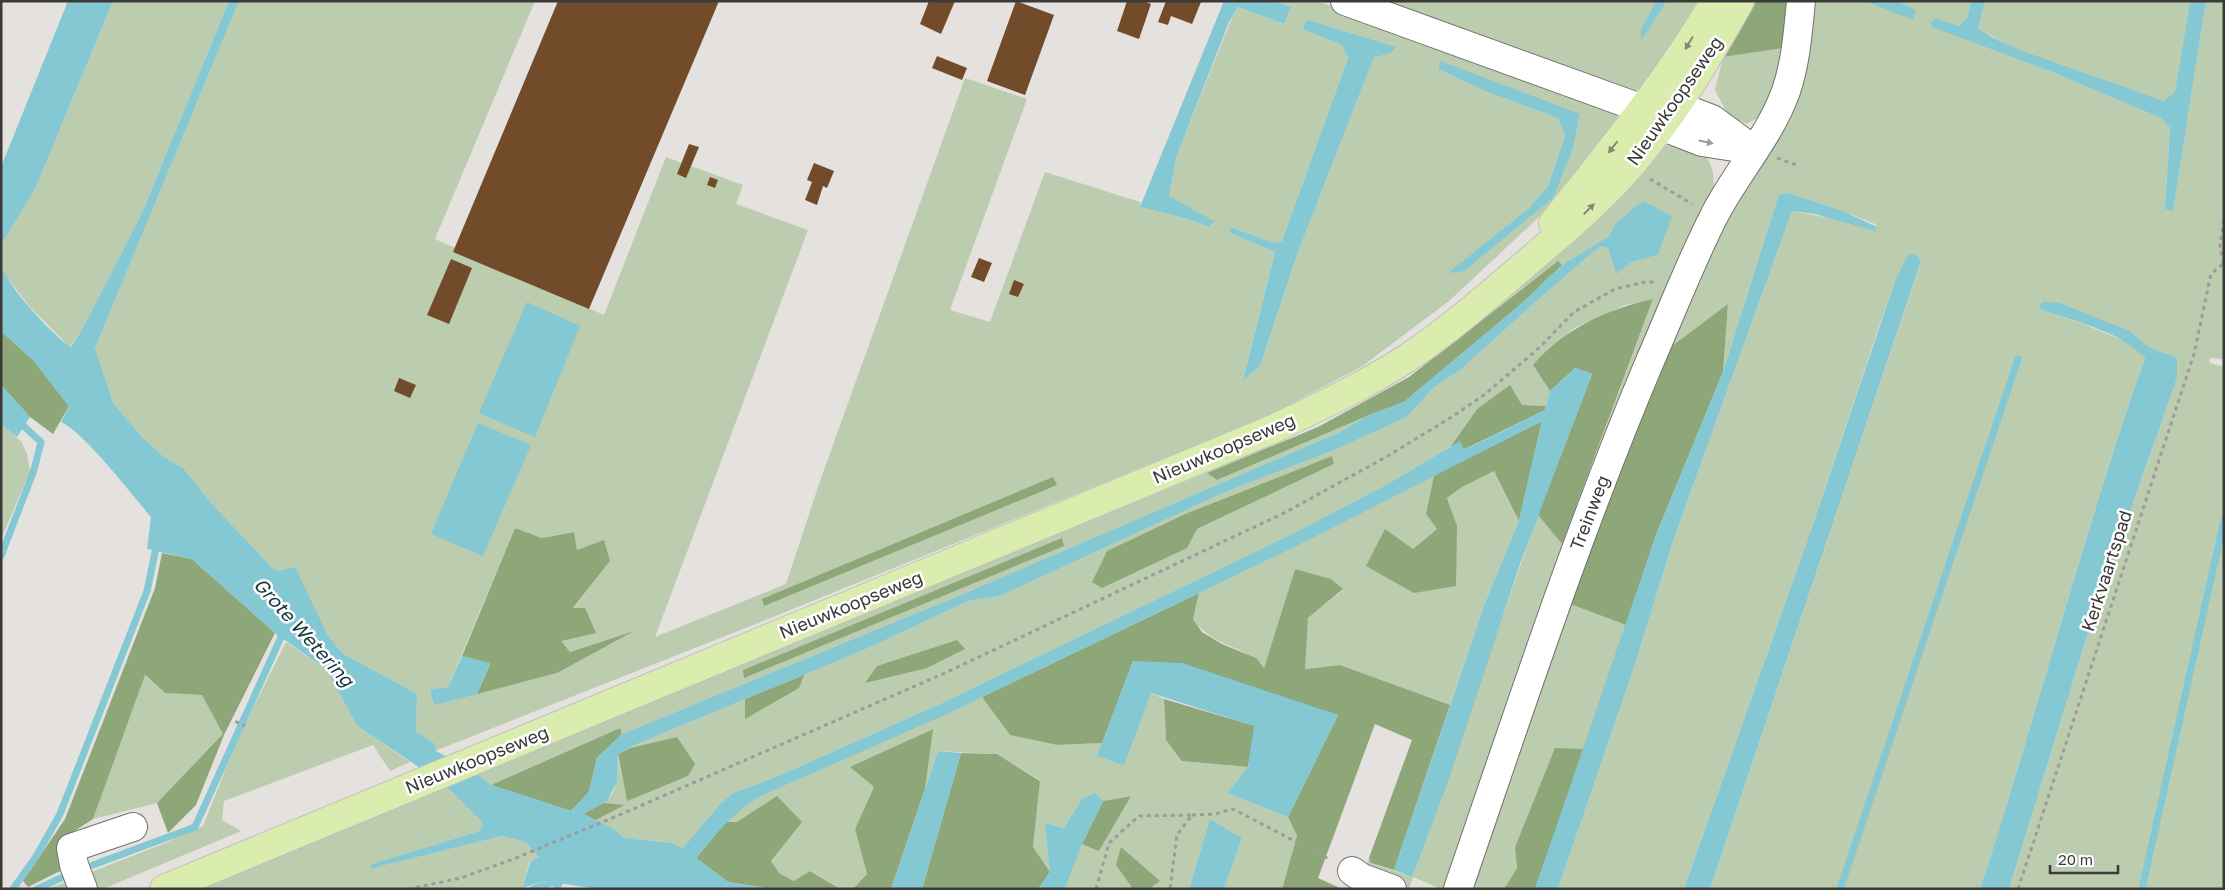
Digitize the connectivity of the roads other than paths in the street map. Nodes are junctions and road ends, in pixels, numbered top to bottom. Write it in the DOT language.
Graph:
graph roads {
  1 [pos="1345,1"];
  2 [pos="1715,1"];
  3 [pos="1740,1"];
  4 [pos="1801,1"];
  5 [pos="1660,113"];
  6 [pos="1753,150"];
  7 [pos="133,826"];
  8 [pos="1352,871"];
  9 [pos="82,889"];
  10 [pos="164,889"];
  11 [pos="1392,889"];
  12 [pos="1458,889"];
  1 -- 5 [label="street, Nieuwkoopseweg"];
  2 -- 5 [label="main road, Nieuwkoopseweg, one-way"];
  3 -- 5 [label="main road, Nieuwkoopseweg"];
  4 -- 6 [label="street, Treinweg"];
  5 -- 6 [label="street"];
  5 -- 10 [label="main road, Nieuwkoopseweg"];
  6 -- 12 [label="street, Treinweg"];
  7 -- 9 [label="street"];
  8 -- 11 [label="street"];
}
